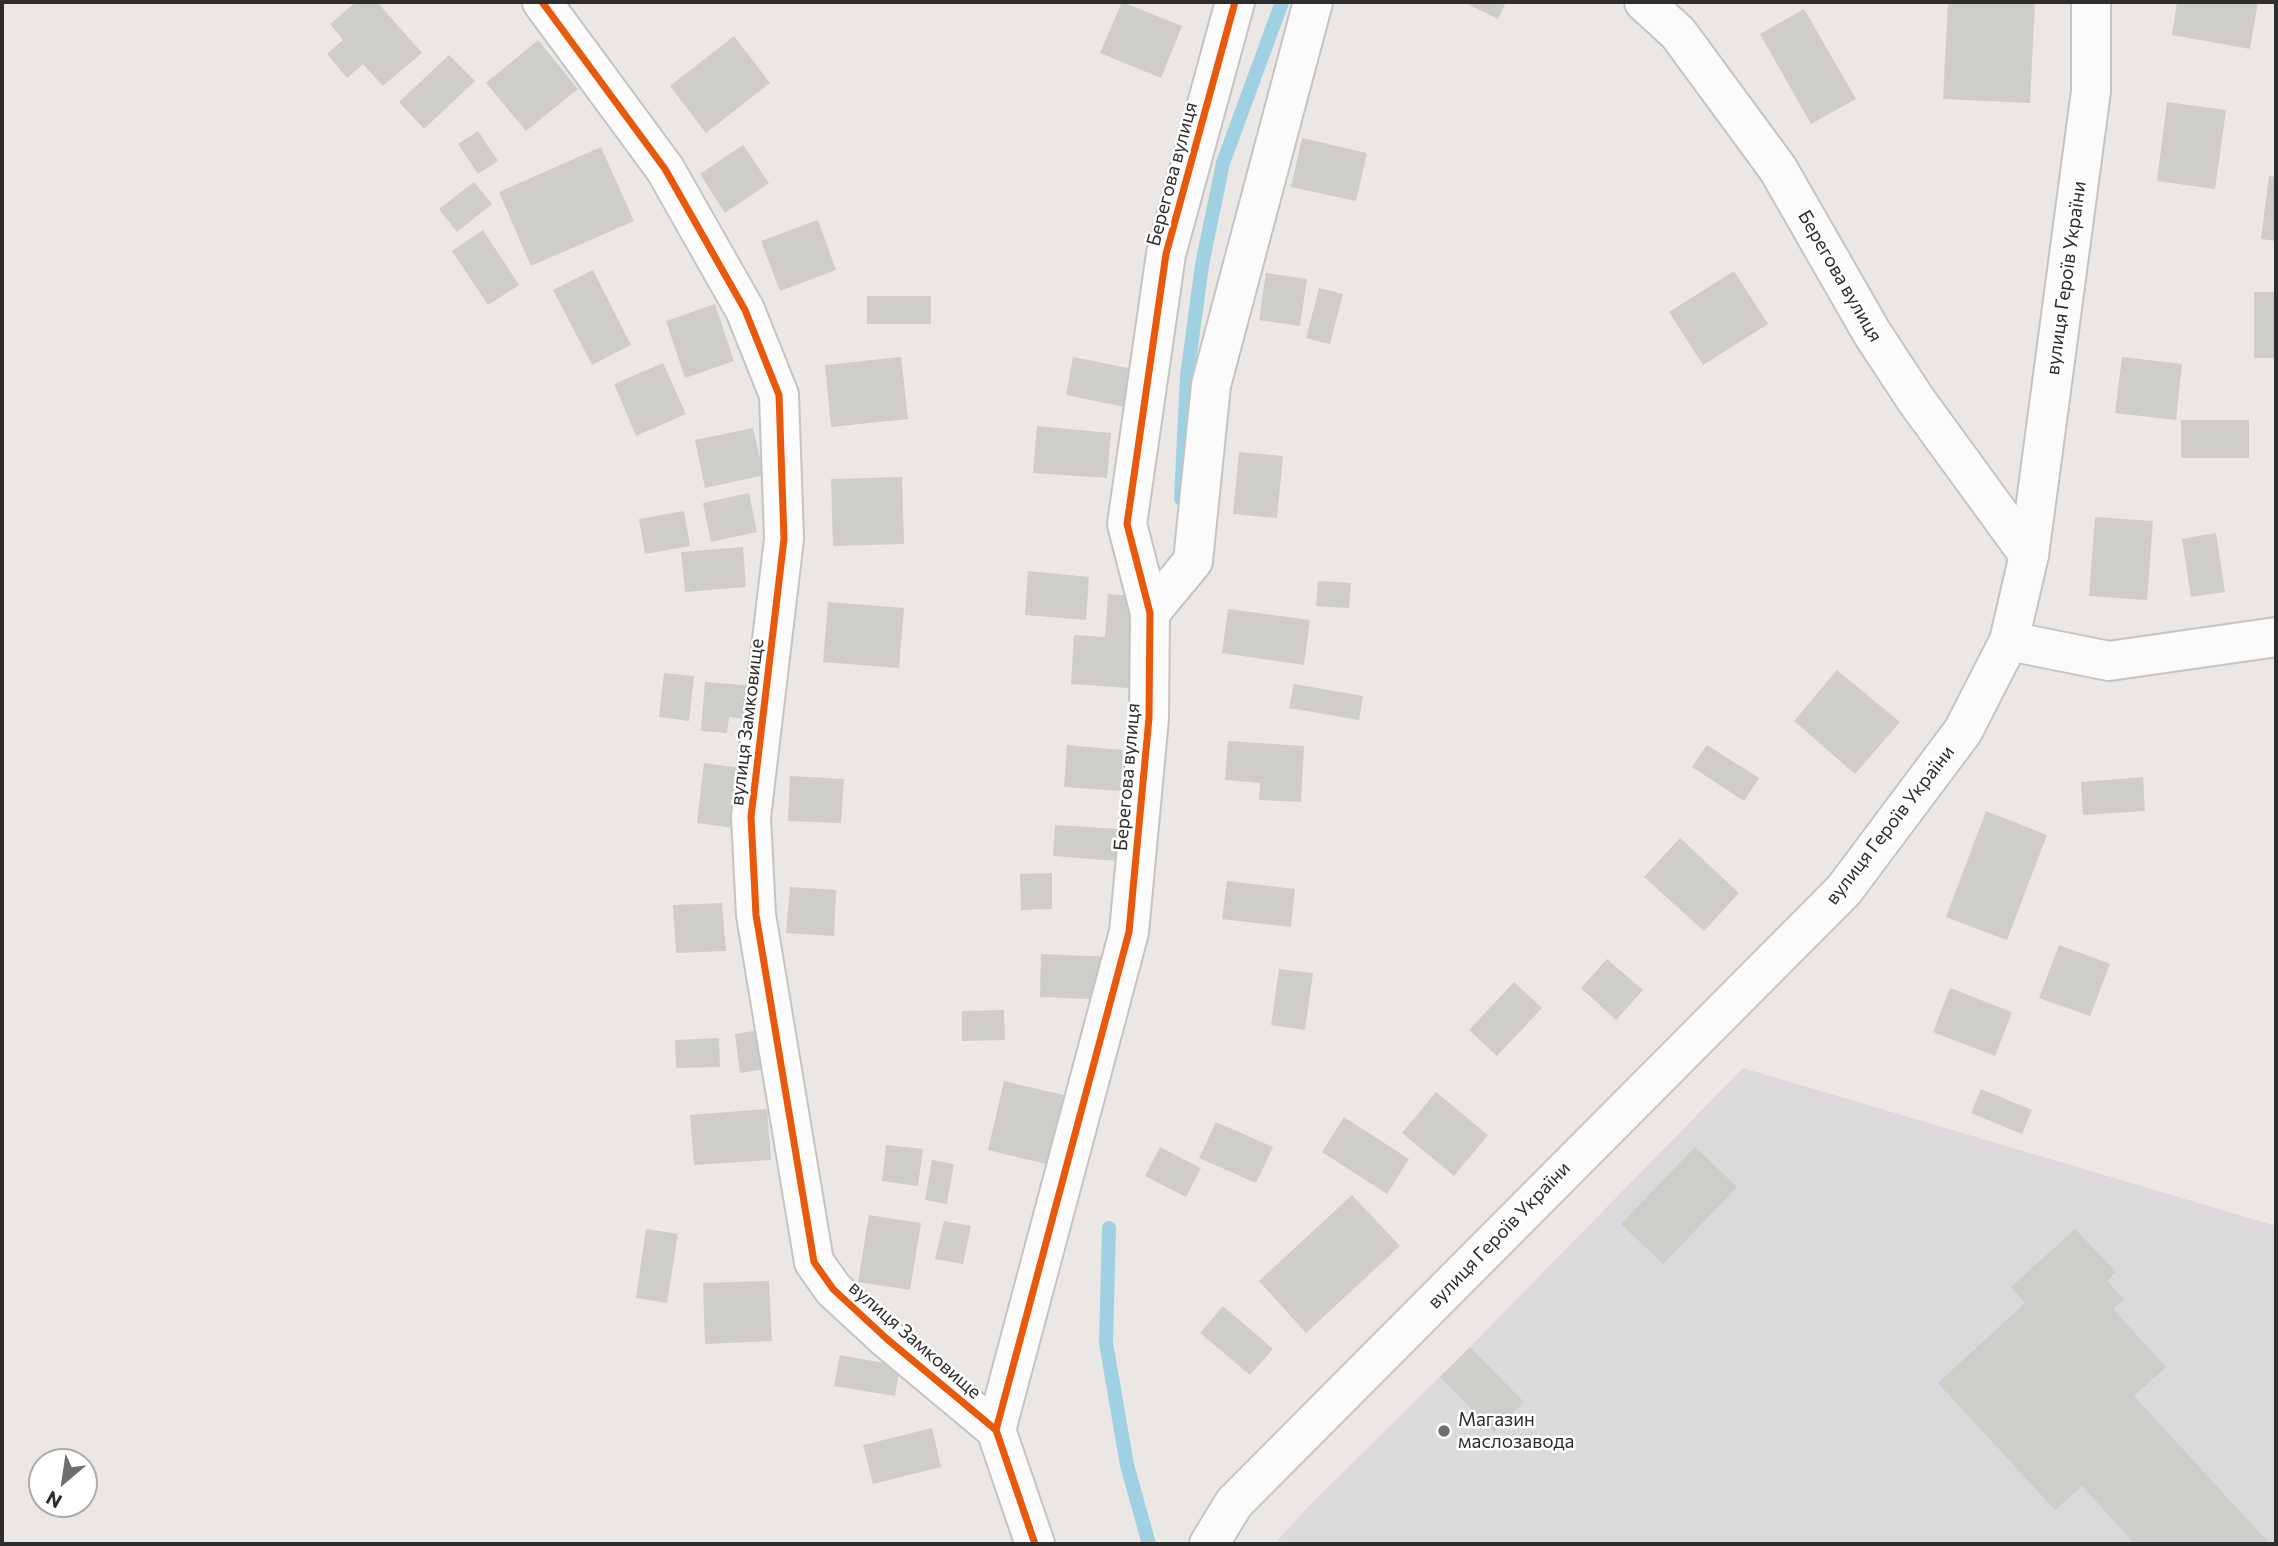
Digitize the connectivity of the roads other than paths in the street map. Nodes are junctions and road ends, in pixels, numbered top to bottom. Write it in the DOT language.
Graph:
graph roads {
  1 [pos="542,2"];
  2 [pos="1235,2"];
  3 [pos="1313,2"];
  4 [pos="1644,2"];
  5 [pos="2091,2"];
  6 [pos="2029,555"];
  7 [pos="1150,613"];
  8 [pos="2276,637"];
  9 [pos="2009,640"];
  10 [pos="996,1430"];
  11 [pos="1214,1542"];
  12 [pos="1035,1544"];
  1 -- 10 [label="street, вулиця Замковище"];
  2 -- 7 [label="street, Берегова вулиця"];
  3 -- 7 [label="street"];
  4 -- 6 [label="street, Берегова вулиця"];
  5 -- 6 [label="street, вулиця Героїв України"];
  6 -- 9 [label="street, вулиця Героїв України"];
  7 -- 10 [label="street, Берегова вулиця"];
  8 -- 9 [label="street"];
  9 -- 11 [label="street, вулиця Героїв України"];
  10 -- 12 [label="street"];
}
